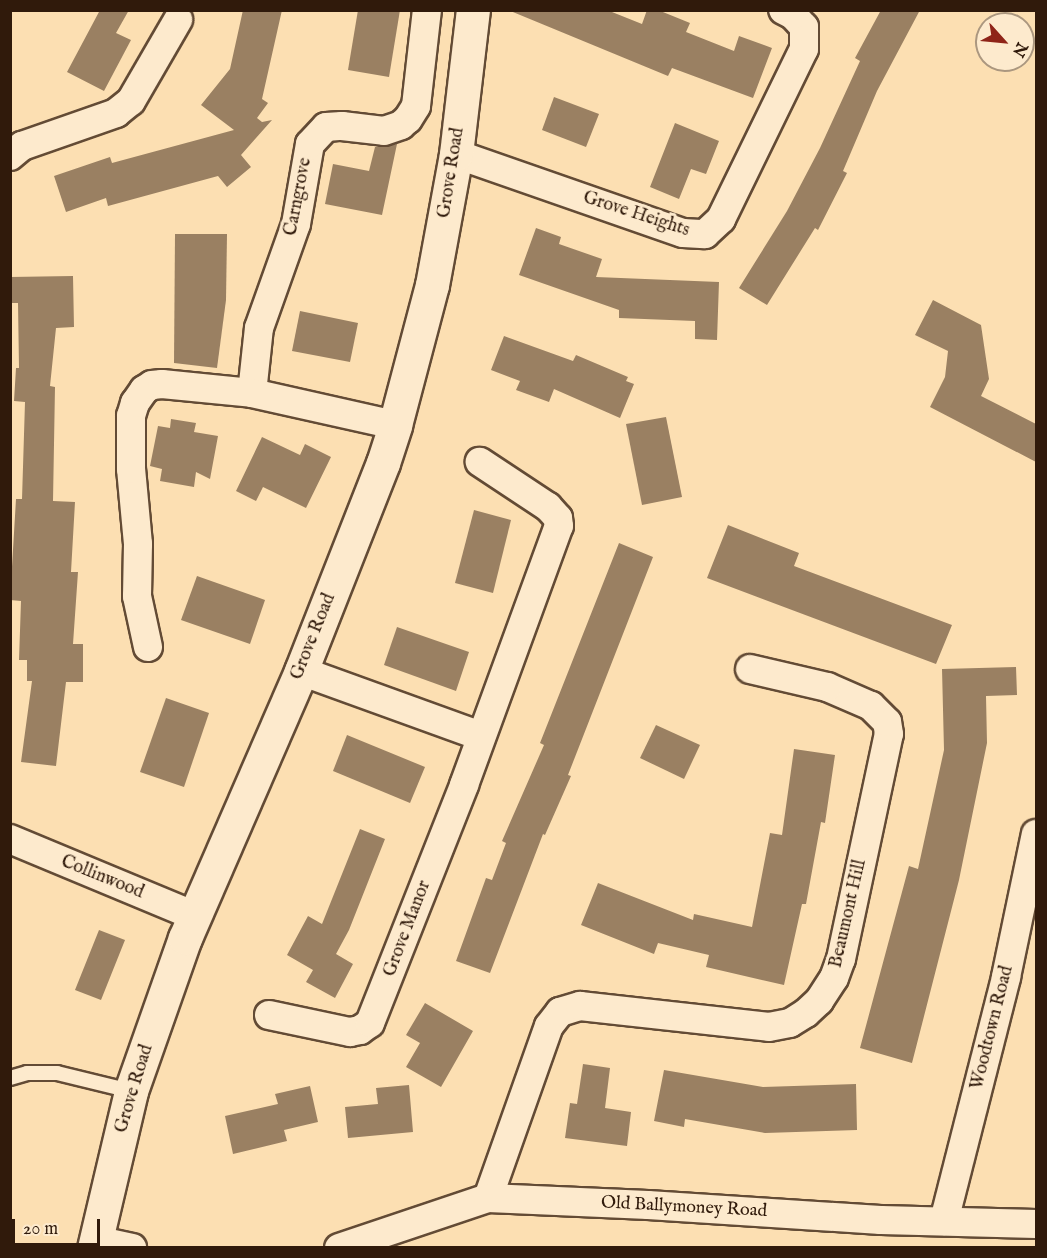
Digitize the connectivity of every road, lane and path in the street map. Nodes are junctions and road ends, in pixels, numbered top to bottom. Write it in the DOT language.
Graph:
graph roads {
  1 [pos="427,10"];
  2 [pos="473,10"];
  3 [pos="783,10"];
  4 [pos="178,20"];
  5 [pos="456,154"];
  6 [pos="10,156"];
  7 [pos="252,393"];
  8 [pos="395,425"];
  9 [pos="480,462"];
  10 [pos="148,647"];
  11 [pos="750,669"];
  12 [pos="301,671"];
  13 [pos="481,736"];
  14 [pos="1036,834"];
  15 [pos="10,839"];
  16 [pos="195,916"];
  17 [pos="269,1015"];
  18 [pos="10,1078"];
  19 [pos="131,1091"];
  20 [pos="488,1198"];
  21 [pos="944,1221"];
  22 [pos="1036,1224"];
  23 [pos="94,1244"];
  24 [pos="132,1248"];
  25 [pos="339,1248"];
  1 -- 7 [label="street, Carngrove"];
  2 -- 5 [label="street, Grove Road"];
  3 -- 5 [label="street, Grove Heights"];
  4 -- 6 [label="street"];
  5 -- 8 [label="street, Grove Road"];
  7 -- 8 [label="street"];
  7 -- 10 [label="street"];
  8 -- 12 [label="street, Grove Road"];
  9 -- 13 [label="street, Grove Manor"];
  11 -- 20 [label="street, Beaumont Hill"];
  12 -- 13 [label="street"];
  12 -- 16 [label="street, Grove Road"];
  13 -- 17 [label="street, Grove Manor"];
  14 -- 21 [label="street, Woodtown Road"];
  15 -- 16 [label="street, Collinwood"];
  16 -- 19 [label="street, Grove Road"];
  18 -- 19 [label="lane"];
  19 -- 23 [label="street, Grove Road"];
  20 -- 21 [label="street, Old Ballymoney Road"];
  20 -- 25 [label="street, Old Ballymoney Road"];
  21 -- 22 [label="street, Old Ballymoney Road"];
  23 -- 24 [label="street"];
}
